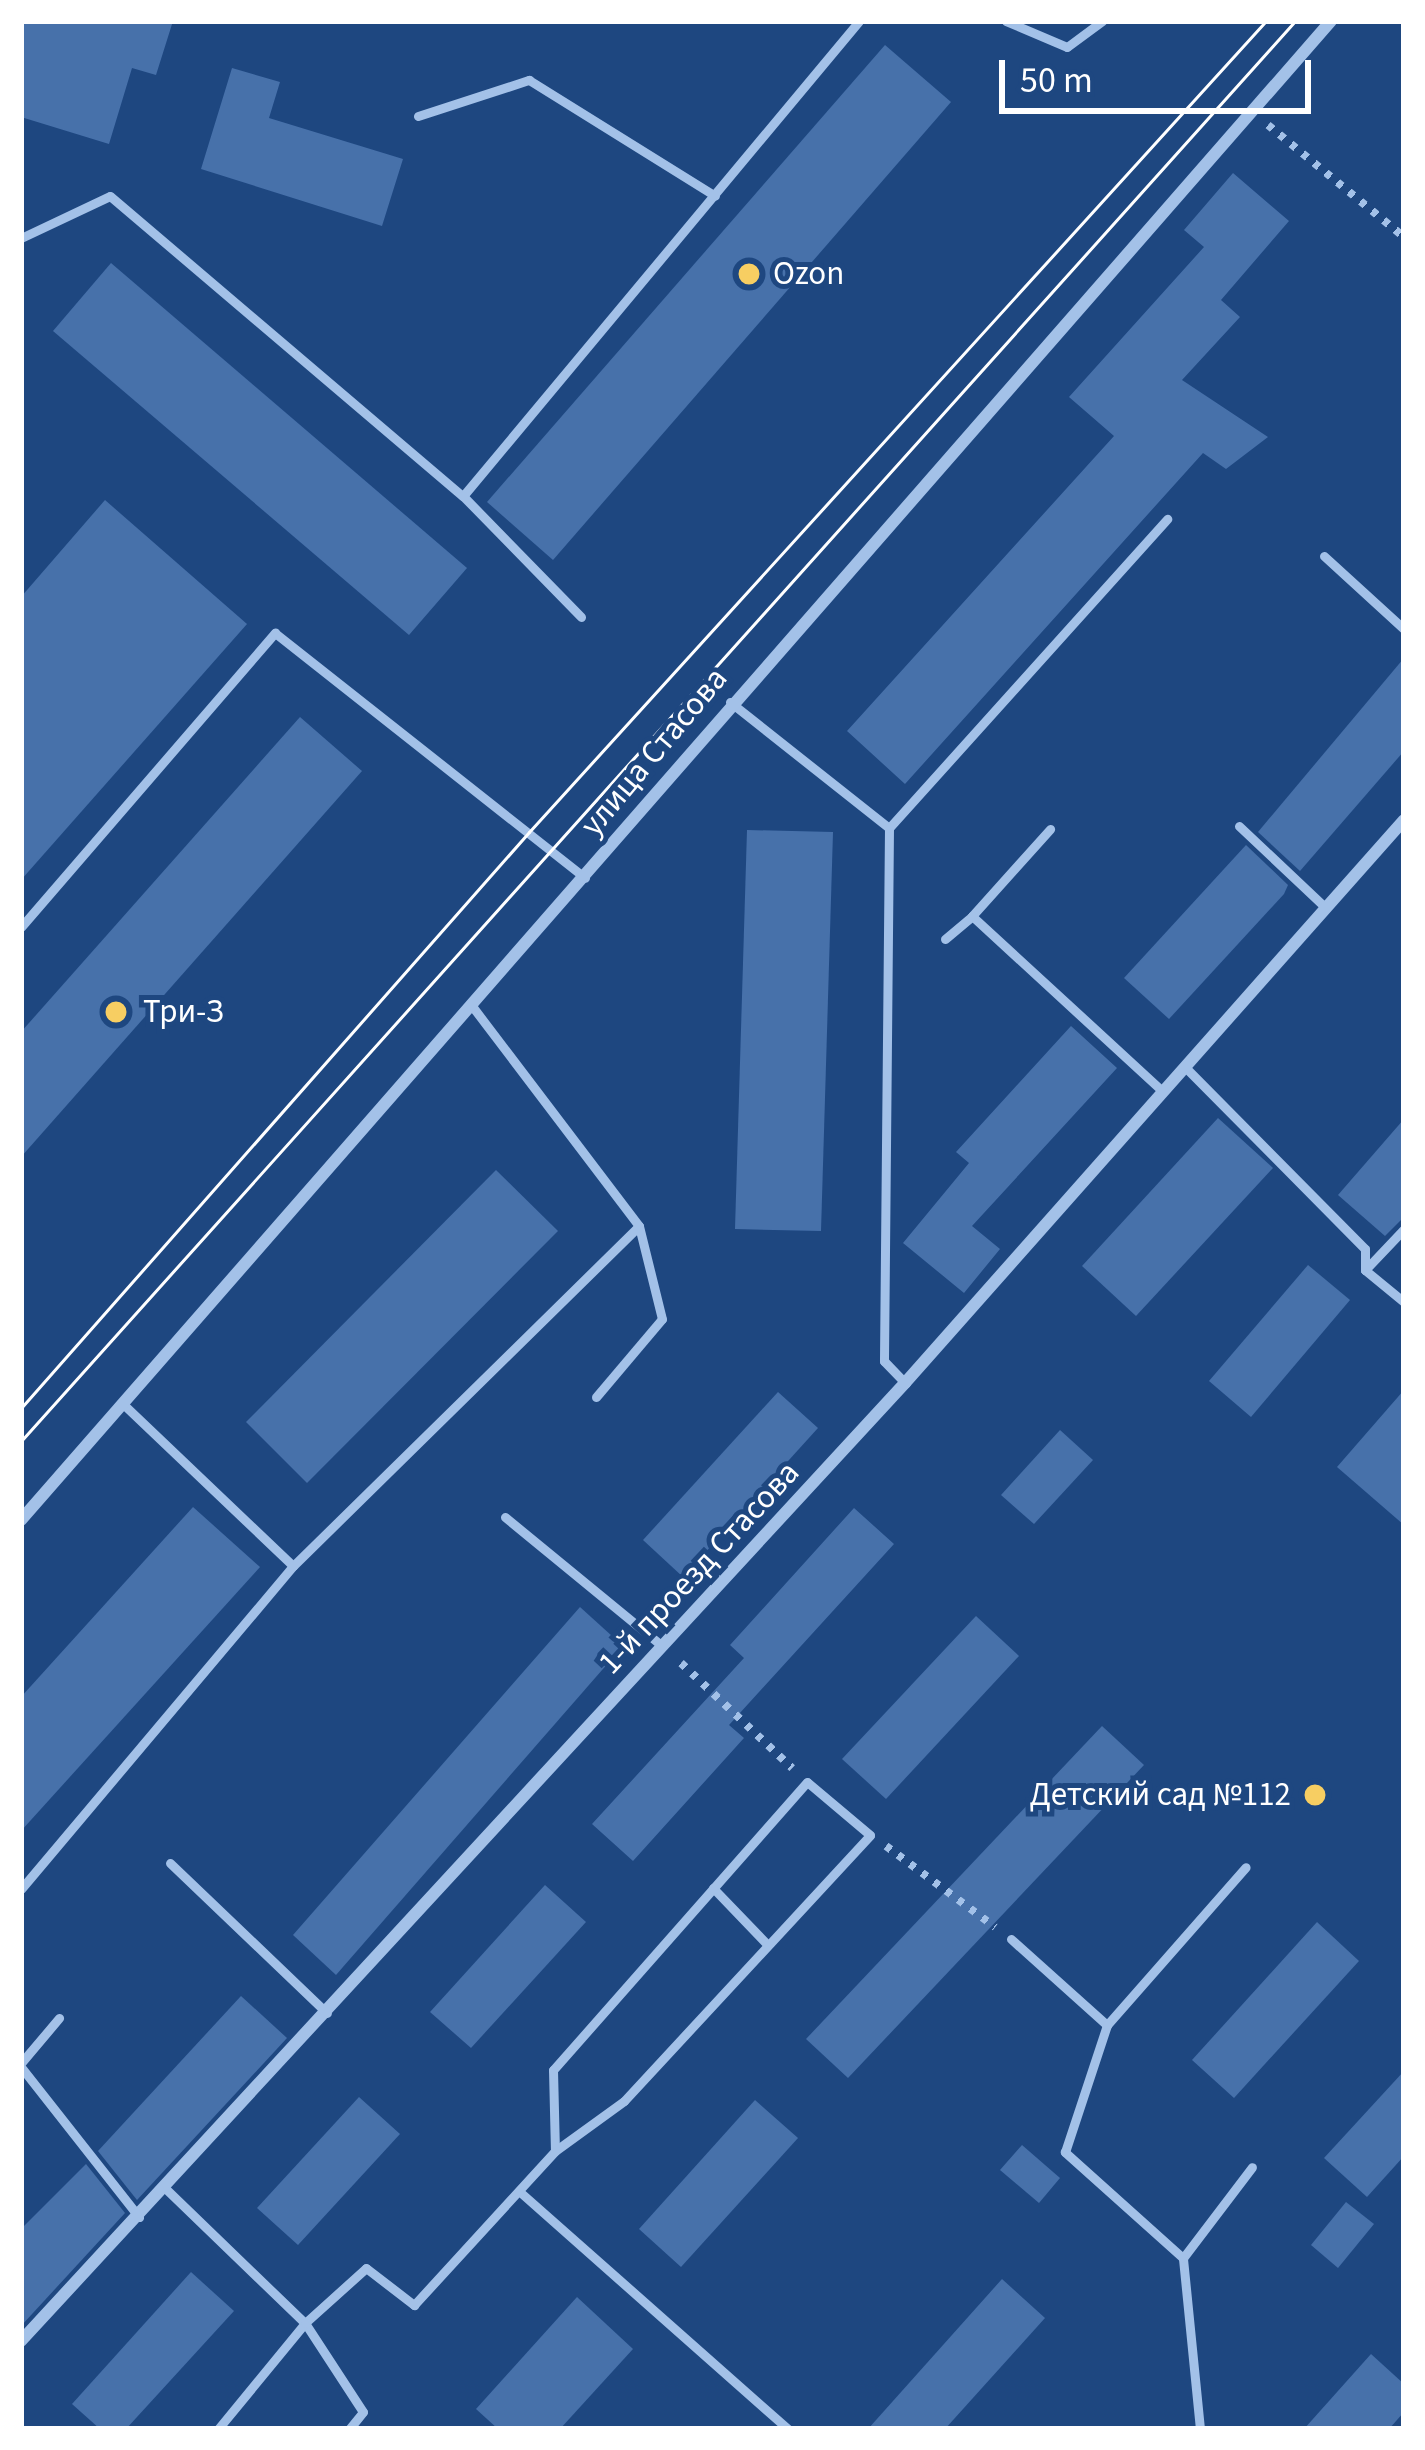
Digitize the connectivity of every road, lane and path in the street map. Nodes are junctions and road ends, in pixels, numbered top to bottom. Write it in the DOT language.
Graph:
graph roads {
  1 [pos="860,21"];
  2 [pos="1006,21"];
  3 [pos="1102,21"];
  4 [pos="1331,21"];
  5 [pos="1248,109"];
  6 [pos="418,116"];
  7 [pos="716,196"];
  8 [pos="1404,237"];
  9 [pos="21,238"];
  10 [pos="463,496"];
  11 [pos="1167,519"];
  12 [pos="1324,556"];
  13 [pos="581,617"];
  14 [pos="1404,629"];
  15 [pos="730,702"];
  16 [pos="1404,820"];
  17 [pos="1239,826"];
  18 [pos="889,828"];
  19 [pos="1050,830"];
  20 [pos="585,878"];
  21 [pos="1325,908"];
  22 [pos="972,916"];
  23 [pos="21,927"];
  24 [pos="946,939"];
  25 [pos="474,1009"];
  26 [pos="1185,1067"];
  27 [pos="1161,1090"];
  28 [pos="640,1226"];
  29 [pos="1404,1229"];
  30 [pos="1365,1270"];
  31 [pos="1404,1303"];
  32 [pos="905,1383"];
  33 [pos="596,1397"];
  34 [pos="122,1403"];
  35 [pos="505,1517"];
  36 [pos="21,1520"];
  37 [pos="293,1565"];
  38 [pos="662,1646"];
  39 [pos="807,1782"];
  40 [pos="870,1835"];
  41 [pos="170,1863"];
  42 [pos="1246,1867"];
  43 [pos="713,1888"];
  44 [pos="21,1889"];
  45 [pos="1011,1939"];
  46 [pos="765,1942"];
  47 [pos="327,2013"];
  48 [pos="59,2018"];
  49 [pos="1107,2025"];
  50 [pos="21,2065"];
  51 [pos="555,2151"];
  52 [pos="1252,2167"];
  53 [pos="166,2189"];
  54 [pos="520,2192"];
  55 [pos="139,2217"];
  56 [pos="1183,2258"];
  57 [pos="305,2323"];
  58 [pos="21,2341"];
  59 [pos="218,2429"];
  60 [pos="349,2429"];
  61 [pos="788,2429"];
  62 [pos="1200,2429"];
  1 -- 7 [label="lane"];
  2 -- 3 [label="lane"];
  4 -- 5 [label="street, улица Стасова"];
  5 -- 8 [label="path"];
  5 -- 15 [label="street, улица Стасова"];
  6 -- 7 [label="lane"];
  7 -- 10 [label="lane"];
  9 -- 10 [label="lane"];
  10 -- 13 [label="lane"];
  11 -- 18 [label="lane"];
  12 -- 14 [label="lane"];
  15 -- 18 [label="lane"];
  15 -- 20 [label="street, улица Стасова"];
  16 -- 21 [label="street, 1-й проезд Стасова"];
  17 -- 21 [label="lane"];
  18 -- 32 [label="lane"];
  19 -- 22 [label="lane"];
  20 -- 23 [label="lane"];
  20 -- 25 [label="street, улица Стасова"];
  21 -- 26 [label="street, 1-й проезд Стасова"];
  22 -- 24 [label="lane"];
  22 -- 27 [label="lane"];
  25 -- 28 [label="lane"];
  25 -- 34 [label="street, улица Стасова"];
  26 -- 27 [label="street, 1-й проезд Стасова"];
  26 -- 30 [label="lane"];
  27 -- 32 [label="street, 1-й проезд Стасова"];
  28 -- 33 [label="lane"];
  28 -- 37 [label="lane"];
  29 -- 30 [label="lane"];
  30 -- 31 [label="lane"];
  32 -- 38 [label="street, 1-й проезд Стасова"];
  34 -- 36 [label="street, улица Стасова"];
  34 -- 37 [label="lane"];
  35 -- 38 [label="lane"];
  37 -- 44 [label="lane"];
  38 -- 39 [label="path"];
  38 -- 47 [label="street, 1-й проезд Стасова"];
  39 -- 40 [label="lane"];
  39 -- 43 [label="lane"];
  40 -- 45 [label="path"];
  40 -- 46 [label="lane"];
  41 -- 47 [label="lane"];
  42 -- 49 [label="lane"];
  43 -- 46 [label="lane"];
  43 -- 51 [label="lane"];
  45 -- 49 [label="lane"];
  46 -- 51 [label="lane"];
  47 -- 53 [label="street, 1-й проезд Стасова"];
  48 -- 50 [label="lane"];
  49 -- 56 [label="lane"];
  50 -- 55 [label="lane"];
  51 -- 54 [label="lane"];
  52 -- 56 [label="lane"];
  53 -- 55 [label="street, 1-й проезд Стасова"];
  53 -- 57 [label="lane"];
  54 -- 57 [label="lane"];
  54 -- 61 [label="lane"];
  55 -- 58 [label="street, 1-й проезд Стасова"];
  56 -- 62 [label="lane"];
  57 -- 59 [label="lane"];
  57 -- 60 [label="lane"];
}
